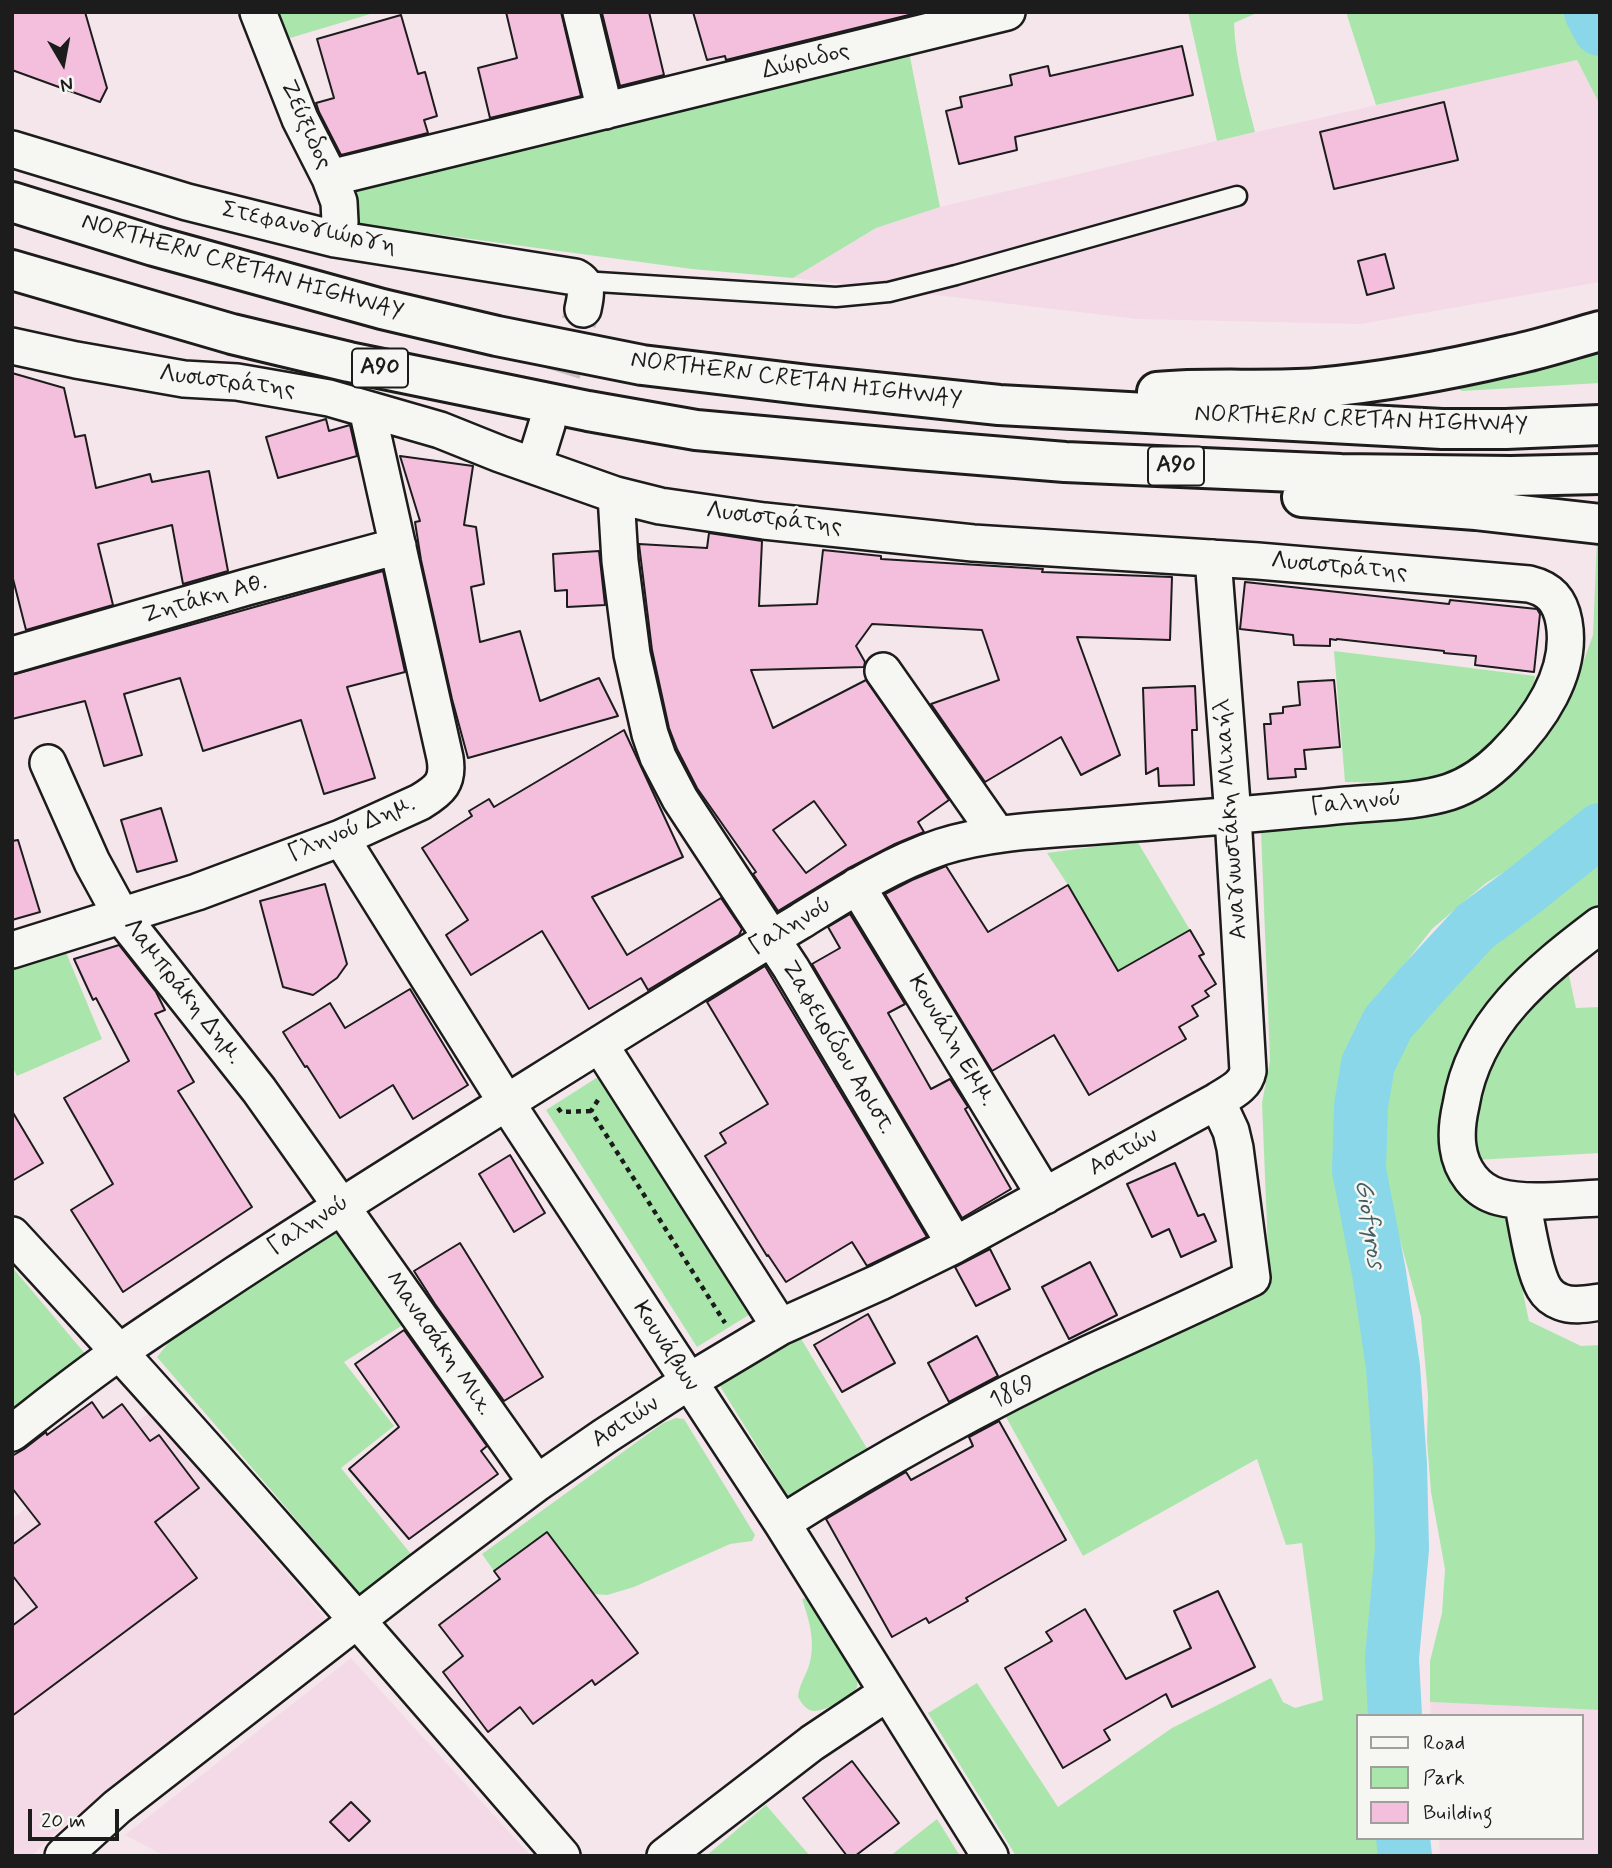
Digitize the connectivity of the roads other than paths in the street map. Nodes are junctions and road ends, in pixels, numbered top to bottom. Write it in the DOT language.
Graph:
graph roads {
  1 [pos="258,12"];
  2 [pos="581,12"];
  3 [pos="1007,12"];
  4 [pos="605,111"];
  5 [pos="12,149"];
  6 [pos="330,178"];
  7 [pos="1237,196"];
  8 [pos="12,202"];
  9 [pos="335,239"];
  10 [pos="12,271"];
  11 [pos="583,295"];
  12 [pos="1600,331"];
  13 [pos="12,346"];
  14 [pos="999,405"];
  15 [pos="367,409"];
  16 [pos="547,424"];
  17 [pos="1600,425"];
  18 [pos="754,435"];
  19 [pos="534,466"];
  20 [pos="1600,474"];
  21 [pos="615,495"];
  22 [pos="1600,524"];
  23 [pos="398,547"];
  24 [pos="1213,558"];
  25 [pos="1554,596"];
  26 [pos="12,655"];
  27 [pos="883,671"];
  28 [pos="48,764"];
  29 [pos="1233,816"];
  30 [pos="997,834"];
  31 [pos="341,838"];
  32 [pos="857,886"];
  33 [pos="122,917"];
  34 [pos="1600,925"];
  35 [pos="771,938"];
  36 [pos="12,950"];
  37 [pos="592,1050"];
  38 [pos="1246,1079"];
  39 [pos="1217,1101"];
  40 [pos="506,1102"];
  41 [pos="1045,1196"];
  42 [pos="1600,1198"];
  43 [pos="1522,1201"];
  44 [pos="340,1206"];
  45 [pos="12,1235"];
  46 [pos="955,1245"];
  47 [pos="1600,1302"];
  48 [pos="780,1327"];
  49 [pos="120,1352"];
  50 [pos="688,1382"];
  51 [pos="12,1433"];
  52 [pos="537,1483"];
  53 [pos="782,1523"];
  54 [pos="358,1620"];
  55 [pos="887,1693"];
  56 [pos="63,1856"];
  57 [pos="562,1856"];
  58 [pos="665,1856"];
  59 [pos="990,1856"];
  1 -- 6 [label="street, Ζεύξιδος"];
  2 -- 4 [label="street"];
  3 -- 4 [label="street, Δώριδος"];
  4 -- 6 [label="street, Δώριδος"];
  5 -- 9 [label="street, Στεφανογιώργη"];
  6 -- 9 [label="street, Ζεύξιδος"];
  7 -- 11 [label="lane"];
  8 -- 14 [label="highway, NORTHERN CRETAN HIGHWAY / Α90"];
  9 -- 11 [label="street, Στεφανογιώργη"];
  10 -- 18 [label="highway, NORTHERN CRETAN HIGHWAY / Α90"];
  12 -- 14 [label="highway"];
  13 -- 15 [label="street, Λυσιστράτης"];
  14 -- 17 [label="highway, NORTHERN CRETAN HIGHWAY / Α90"];
  15 -- 19 [label="street, Λυσιστράτης"];
  15 -- 23 [label="street, Γληνού Δημ."];
  16 -- 19 [label="street"];
  18 -- 20 [label="highway, NORTHERN CRETAN HIGHWAY / Α90"];
  18 -- 22 [label="highway"];
  19 -- 21 [label="street, Λυσιστράτης"];
  21 -- 24 [label="street, Λυσιστράτης"];
  21 -- 35 [label="street, Ζαφειρίδου Αριστ."];
  23 -- 26 [label="street, Ζητάκη Αθ."];
  23 -- 31 [label="street, Γληνού Δημ."];
  24 -- 25 [label="street, Λυσιστράτης"];
  24 -- 29 [label="street, Αναγνωστάκη Μιχαήλ"];
  25 -- 29 [label="street, Γαληνού"];
  27 -- 30 [label="street"];
  28 -- 33 [label="street, Λαμπράκη Δημ."];
  29 -- 30 [label="street, Γαληνού"];
  29 -- 38 [label="street, Αναγνωστάκη Μιχαήλ"];
  30 -- 32 [label="street, Γαληνού"];
  31 -- 33 [label="street, Γληνού Δημ."];
  31 -- 40 [label="street, Κουνάβων"];
  32 -- 35 [label="street, Γαληνού"];
  32 -- 41 [label="street, Κουνάλη Εμμ."];
  33 -- 36 [label="street, Γληνού Δημ."];
  33 -- 44 [label="street, Λαμπράκη Δημ."];
  34 -- 43 [label="street"];
  35 -- 37 [label="street, Γαληνού"];
  35 -- 46 [label="street, Ζαφειρίδου Αριστ."];
  37 -- 40 [label="street, Γαληνού"];
  37 -- 48 [label="street"];
  38 -- 39 [label="street, Ασιτών"];
  39 -- 41 [label="street, Ασιτών"];
  39 -- 53 [label="street, 1869"];
  40 -- 44 [label="street, Γαληνού"];
  40 -- 50 [label="street, Κουνάβων"];
  41 -- 46 [label="street, Ασιτών"];
  42 -- 43 [label="street"];
  43 -- 47 [label="street"];
  44 -- 49 [label="street, Γαληνού"];
  44 -- 52 [label="street, Μανασάκη Μιχ."];
  45 -- 49 [label="street"];
  46 -- 48 [label="street, Ασιτών"];
  48 -- 50 [label="street, Ασιτών"];
  49 -- 51 [label="street, Γαληνού"];
  49 -- 54 [label="street"];
  50 -- 52 [label="street, Ασιτών"];
  50 -- 53 [label="street, Κουνάβων"];
  52 -- 54 [label="street, Ασιτών"];
  53 -- 55 [label="street, Κουνάβων"];
  54 -- 56 [label="street, Ασιτών"];
  54 -- 57 [label="street"];
  55 -- 58 [label="street"];
  55 -- 59 [label="street, Κουνάβων"];
}
